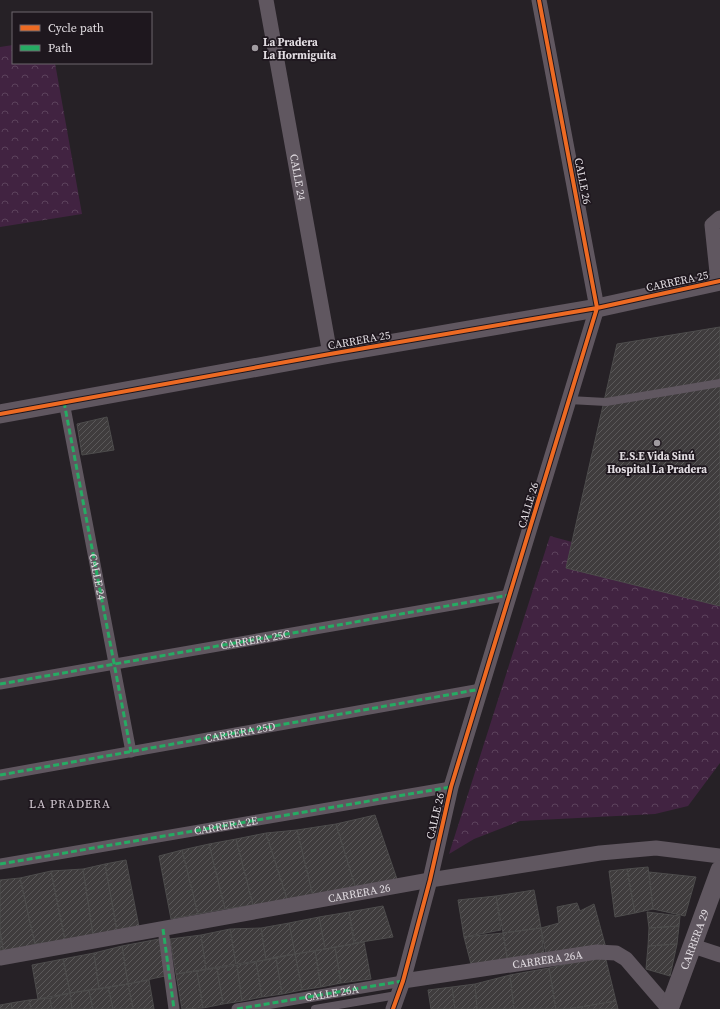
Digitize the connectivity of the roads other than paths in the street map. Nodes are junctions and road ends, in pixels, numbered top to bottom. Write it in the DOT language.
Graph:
graph roads {
  1 [pos="266,0"];
  2 [pos="539,0"];
  3 [pos="720,218"];
  4 [pos="719,282"];
  5 [pos="597,308"];
  6 [pos="330,354"];
  7 [pos="720,383"];
  8 [pos="569,400"];
  9 [pos="64,402"];
  10 [pos="0,414"];
  11 [pos="510,595"];
  12 [pos="113,664"];
  13 [pos="0,684"];
  14 [pos="481,689"];
  15 [pos="131,752"];
  16 [pos="0,775"];
  17 [pos="451,787"];
  18 [pos="720,856"];
  19 [pos="0,864"];
  20 [pos="720,870"];
  21 [pos="430,880"];
  22 [pos="163,929"];
  23 [pos="693,946"];
  24 [pos="720,955"];
  25 [pos="0,958"];
  26 [pos="400,988"];
  27 [pos="174,1009"];
  28 [pos="237,1009"];
  29 [pos="316,1009"];
  30 [pos="393,1009"];
  31 [pos="669,1009"];
  1 -- 6 [label="street, CALLE 24"];
  2 -- 5 [label="street, CALLE 26"];
  3 -- 4 [label="street"];
  4 -- 5 [label="street, CARRERA 25"];
  5 -- 6 [label="street, CARRERA 25"];
  5 -- 8 [label="street, CALLE 26"];
  6 -- 9 [label="street, CARRERA 25"];
  7 -- 8 [label="lane"];
  8 -- 11 [label="street, CALLE 26"];
  9 -- 10 [label="street, CARRERA 25"];
  9 -- 12 [label="street, CALLE 24"];
  11 -- 12 [label="street, CARRERA 25C"];
  11 -- 14 [label="street, CALLE 26"];
  12 -- 13 [label="street, CARRERA 25C"];
  12 -- 15 [label="street, CALLE 24"];
  14 -- 15 [label="street, CARRERA 25D"];
  14 -- 17 [label="street, CALLE 26"];
  15 -- 16 [label="street, CARRERA 25D"];
  17 -- 19 [label="street, CARRERA 2E"];
  17 -- 21 [label="street, CALLE 26"];
  18 -- 21 [label="street, CARRERA 26"];
  20 -- 23 [label="street, CARRERA 29"];
  21 -- 22 [label="street, CARRERA 26"];
  21 -- 26 [label="street, CALLE 26"];
  22 -- 25 [label="street, CARRERA 26"];
  22 -- 27 [label="street"];
  23 -- 24 [label="street"];
  23 -- 31 [label="street, CARRERA 29"];
  26 -- 28 [label="street, CALLE 26A"];
  26 -- 29 [label="lane"];
  26 -- 30 [label="street, CALLE 26"];
  26 -- 31 [label="street, CARRERA 26A"];
}
